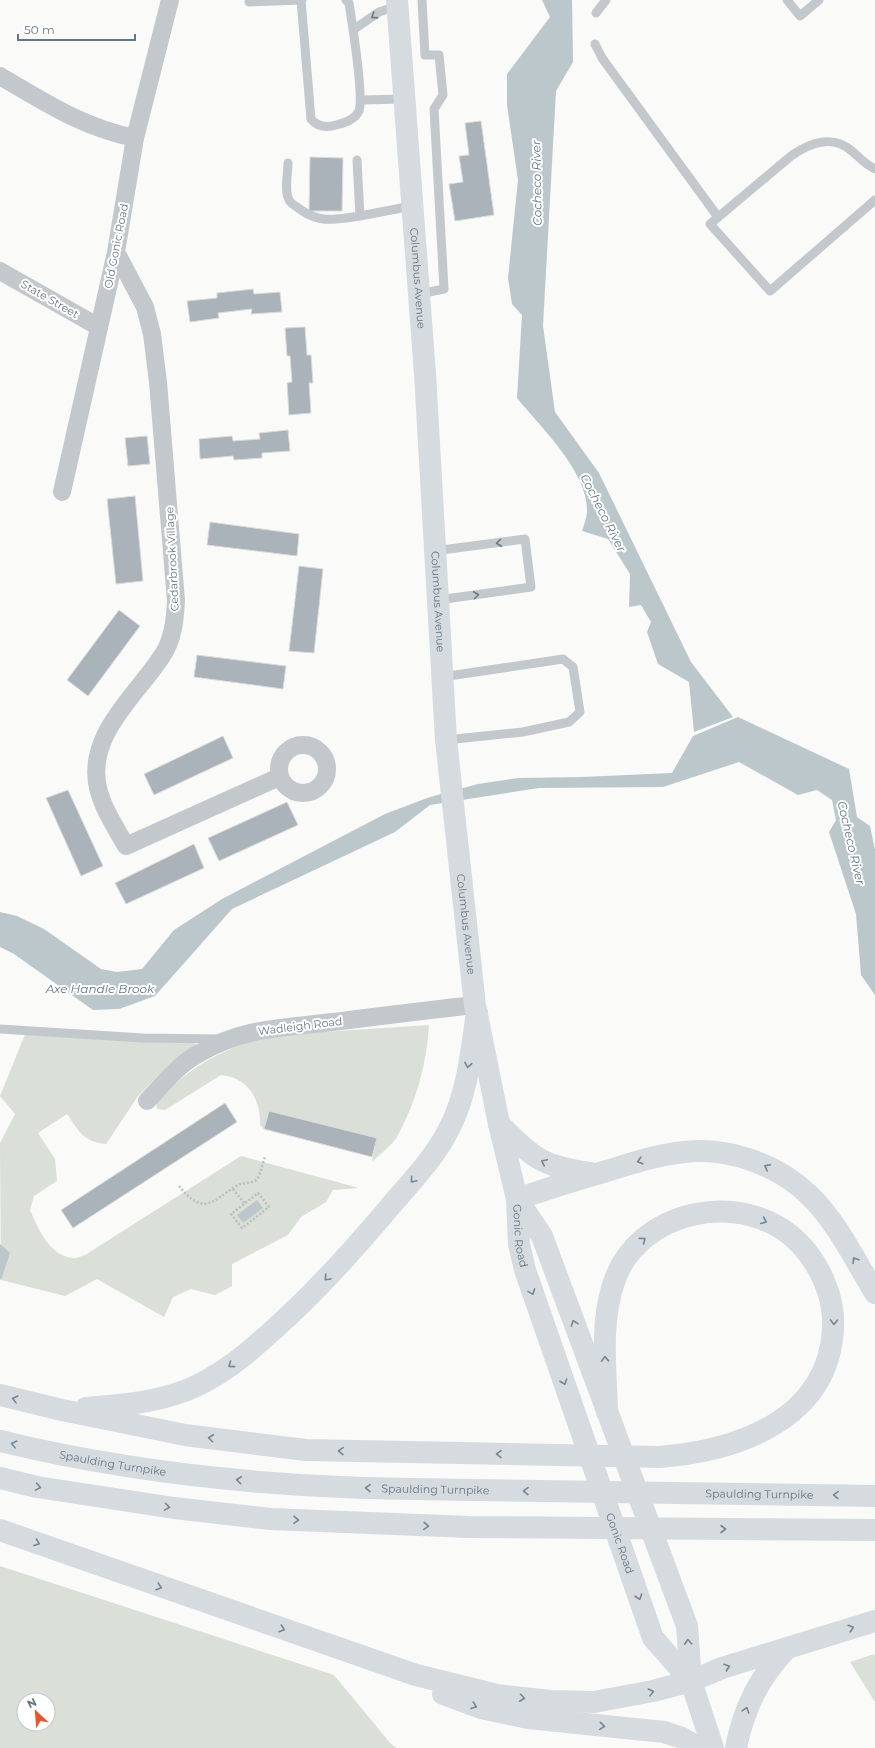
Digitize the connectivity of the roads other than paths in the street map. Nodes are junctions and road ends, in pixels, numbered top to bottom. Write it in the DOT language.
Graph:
graph roads {
  1 [pos="170,0"];
  2 [pos="301,0"];
  3 [pos="346,0"];
  4 [pos="422,0"];
  5 [pos="606,0"];
  6 [pos="788,0"];
  7 [pos="819,0"];
  8 [pos="249,2"];
  9 [pos="397,3"];
  10 [pos="596,13"];
  11 [pos="353,30"];
  12 [pos="595,44"];
  13 [pos="0,76"];
  14 [pos="404,98"];
  15 [pos="361,100"];
  16 [pos="135,138"];
  17 [pos="358,160"];
  18 [pos="288,163"];
  19 [pos="875,169"];
  20 [pos="875,200"];
  21 [pos="412,206"];
  22 [pos="360,216"];
  23 [pos="718,218"];
  24 [pos="116,252"];
  25 [pos="0,271"];
  26 [pos="419,294"];
  27 [pos="99,327"];
  28 [pos="62,492"];
  29 [pos="434,551"];
  30 [pos="437,600"];
  31 [pos="442,677"];
  32 [pos="446,740"];
  33 [pos="280,777"];
  34 [pos="476,1009"];
  35 [pos="0,1029"];
  36 [pos="230,1039"];
  37 [pos="147,1101"];
  38 [pos="499,1124"];
  39 [pos="595,1174"];
  40 [pos="517,1199"];
  41 [pos="875,1293"];
  42 [pos="0,1395"];
  43 [pos="62,1410"];
  44 [pos="607,1412"];
  45 [pos="0,1441"];
  46 [pos="0,1478"];
  47 [pos="875,1496"];
  48 [pos="0,1530"];
  49 [pos="875,1530"];
  50 [pos="875,1621"];
  51 [pos="787,1648"];
  52 [pos="416,1675"];
  53 [pos="691,1681"];
  54 [pos="700,1748"];
  55 [pos="713,1748"];
  56 [pos="736,1748"];
  1 -- 16 [label="street, Old Gonic Road"];
  2 -- 8 [label="lane"];
  2 -- 15 [label="lane"];
  3 -- 11 [label="lane"];
  4 -- 26 [label="lane"];
  5 -- 10 [label="lane"];
  6 -- 7 [label="lane"];
  9 -- 11 [label="lane, one-way"];
  9 -- 14 [label="main road, Columbus Avenue"];
  11 -- 15 [label="lane"];
  12 -- 23 [label="lane"];
  13 -- 16 [label="street"];
  14 -- 15 [label="lane"];
  14 -- 21 [label="main road, Columbus Avenue"];
  16 -- 24 [label="street, Old Gonic Road"];
  17 -- 22 [label="lane"];
  18 -- 22 [label="lane"];
  19 -- 23 [label="lane"];
  20 -- 23 [label="lane"];
  21 -- 22 [label="lane"];
  21 -- 26 [label="main road, Columbus Avenue"];
  24 -- 27 [label="street, Old Gonic Road"];
  24 -- 33 [label="street, Cedarbrook Village"];
  25 -- 27 [label="street, State Street"];
  26 -- 29 [label="main road, Columbus Avenue"];
  27 -- 28 [label="street, Old Gonic Road"];
  29 -- 30 [label="main road, Columbus Avenue"];
  30 -- 29 [label="lane, one-way"];
  30 -- 31 [label="main road, Columbus Avenue"];
  31 -- 32 [label="main road, Columbus Avenue"];
  31 -- 32 [label="lane"];
  32 -- 34 [label="main road, Columbus Avenue"];
  34 -- 36 [label="street, Wadleigh Road"];
  34 -- 38 [label="main road, Columbus Avenue"];
  34 -- 43 [label="main road, one-way"];
  35 -- 36 [label="lane"];
  36 -- 37 [label="street, Wadleigh Road"];
  39 -- 38 [label="main road, one-way"];
  38 -- 40 [label="main road, Columbus Avenue"];
  39 -- 40 [label="main road"];
  41 -- 39 [label="main road, one-way"];
  44 -- 40 [label="main road, Gonic Road, one-way"];
  40 -- 53 [label="main road, Gonic Road, one-way"];
  43 -- 42 [label="main road, one-way"];
  44 -- 43 [label="main road, one-way"];
  53 -- 44 [label="main road, Gonic Road, one-way"];
  47 -- 45 [label="main road, Spaulding Turnpike, one-way"];
  46 -- 49 [label="main road, one-way"];
  48 -- 52 [label="main road, one-way"];
  51 -- 50 [label="main road, one-way"];
  53 -- 51 [label="main road, one-way"];
  56 -- 51 [label="main road, one-way"];
  52 -- 53 [label="main road, one-way"];
  52 -- 54 [label="main road, one-way"];
  53 -- 55 [label="main road, Gonic Road"];
}
